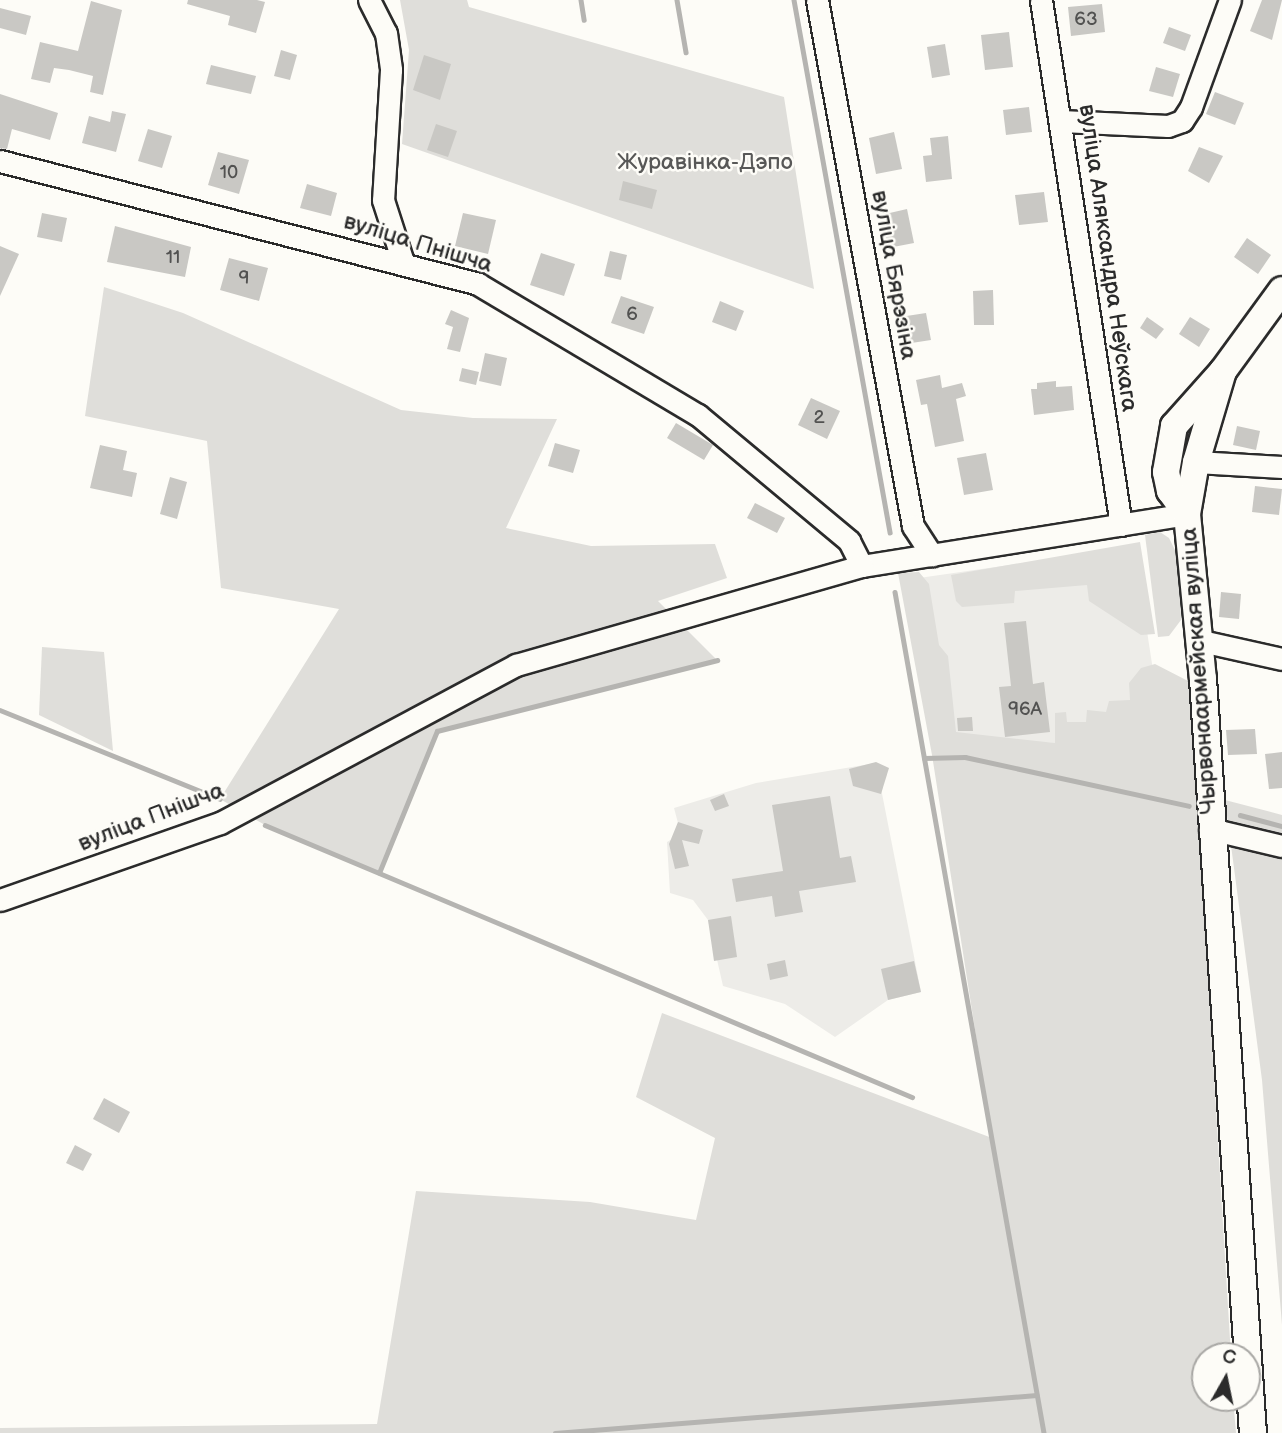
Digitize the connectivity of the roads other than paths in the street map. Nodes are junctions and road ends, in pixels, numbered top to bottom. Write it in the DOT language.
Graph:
graph roads {
  1 [pos="369,0"];
  2 [pos="817,0"];
  3 [pos="1041,0"];
  4 [pos="1230,0"];
  5 [pos="1061,121"];
  6 [pos="0,161"];
  7 [pos="402,262"];
  8 [pos="1282,290"];
  9 [pos="1223,371"];
  10 [pos="1196,461"];
  11 [pos="1282,467"];
  12 [pos="1187,514"];
  13 [pos="1121,525"];
  14 [pos="932,555"];
  15 [pos="863,566"];
  16 [pos="1197,640"];
  17 [pos="1282,659"];
  18 [pos="1210,829"];
  19 [pos="1282,846"];
  20 [pos="0,900"];
  21 [pos="1253,1433"];
  1 -- 7 [label="street"];
  2 -- 14 [label="street, вуліца Бярэзіна"];
  3 -- 5 [label="street, вуліца Аляксандра Неўскага"];
  4 -- 5 [label="street"];
  5 -- 13 [label="street, вуліца Аляксандра Неўскага"];
  6 -- 7 [label="street, вуліца Пнішча"];
  7 -- 15 [label="street, вуліца Пнішча"];
  8 -- 9 [label="main road, Чырвонаармейская вуліца"];
  9 -- 10 [label="main road, Чырвонаармейская вуліца"];
  9 -- 12 [label="main road, Чырвонаармейская вуліца"];
  10 -- 11 [label="street"];
  10 -- 12 [label="main road, Чырвонаармейская вуліца"];
  12 -- 13 [label="street, вуліца Пнішча"];
  12 -- 16 [label="main road, Чырвонаармейская вуліца"];
  13 -- 14 [label="street, вуліца Пнішча"];
  14 -- 15 [label="street, вуліца Пнішча"];
  15 -- 20 [label="street, вуліца Пнішча"];
  16 -- 17 [label="street"];
  16 -- 18 [label="main road, Чырвонаармейская вуліца"];
  18 -- 19 [label="street"];
  18 -- 21 [label="main road, Чырвонаармейская вуліца"];
}
